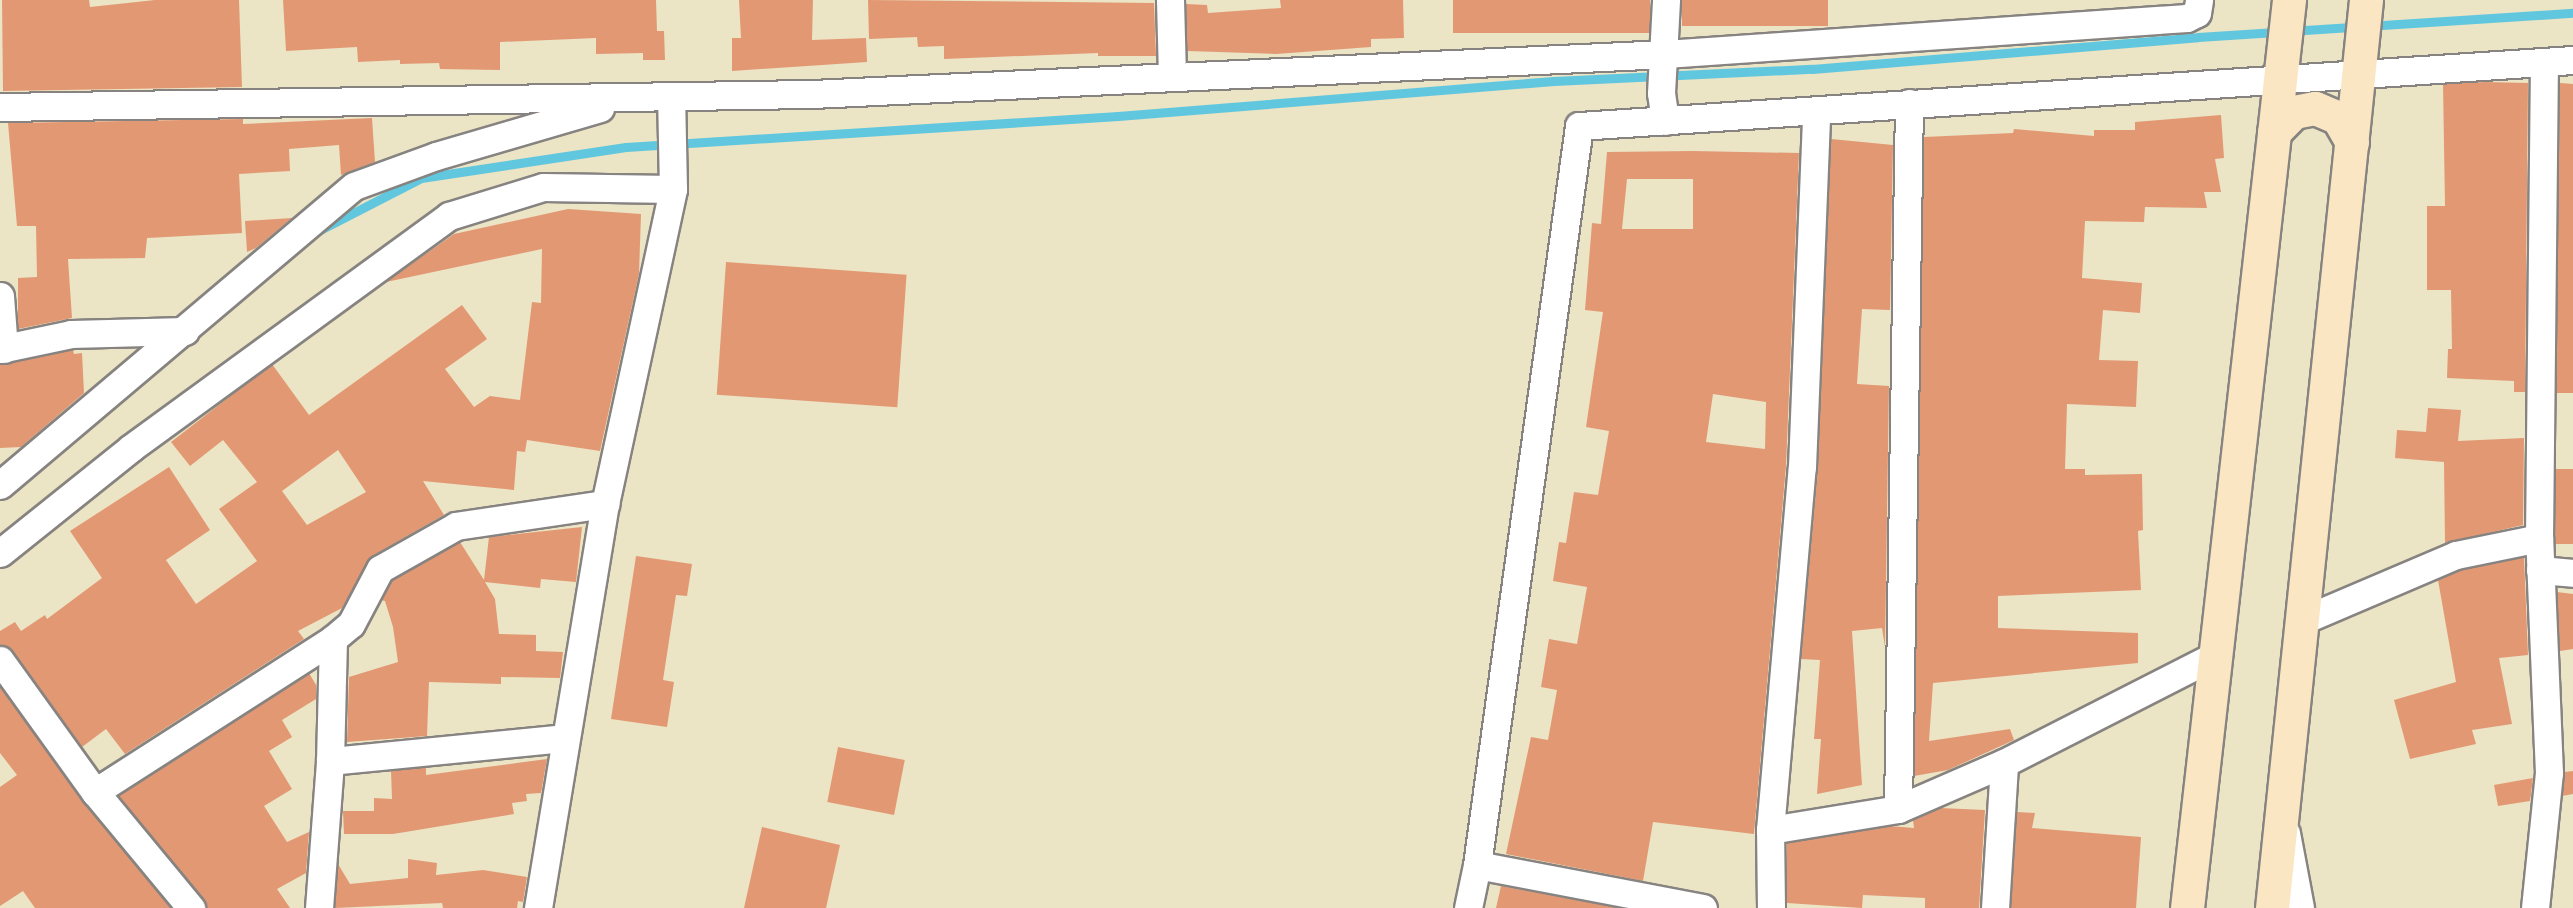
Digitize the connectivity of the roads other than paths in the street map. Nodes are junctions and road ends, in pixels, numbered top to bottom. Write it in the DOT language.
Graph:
graph roads {
  1 [pos="1170,0"];
  2 [pos="1666,0"];
  3 [pos="2199,0"];
  4 [pos="2366,1"];
  5 [pos="2289,3"];
  6 [pos="1664,59"];
  7 [pos="2573,60"];
  8 [pos="2544,62"];
  9 [pos="2358,74"];
  10 [pos="1172,77"];
  11 [pos="2280,79"];
  12 [pos="671,98"];
  13 [pos="633,99"];
  14 [pos="1909,103"];
  15 [pos="0,107"];
  16 [pos="1816,113"];
  17 [pos="1665,121"];
  18 [pos="2274,132"];
  19 [pos="2352,142"];
  20 [pos="673,189"];
  21 [pos="0,296"];
  22 [pos="185,331"];
  23 [pos="2,349"];
  24 [pos="0,485"];
  25 [pos="605,504"];
  26 [pos="2540,538"];
  27 [pos="0,553"];
  28 [pos="2540,570"];
  29 [pos="2573,573"];
  30 [pos="2301,621"];
  31 [pos="333,639"];
  32 [pos="2216,655"];
  33 [pos="0,660"];
  34 [pos="563,738"];
  35 [pos="330,761"];
  36 [pos="2004,763"];
  37 [pos="2561,774"];
  38 [pos="95,792"];
  39 [pos="1898,809"];
  40 [pos="2282,810"];
  41 [pos="1770,830"];
  42 [pos="1477,865"];
  43 [pos="191,908"];
  44 [pos="319,908"];
  45 [pos="538,908"];
  46 [pos="1467,908"];
  47 [pos="1703,908"];
  48 [pos="1771,908"];
  49 [pos="1995,908"];
  50 [pos="2187,908"];
  51 [pos="2272,908"];
  52 [pos="2300,908"];
  53 [pos="2535,908"];
  1 -- 10 [label="street"];
  2 -- 6 [label="street"];
  3 -- 6 [label="street"];
  4 -- 9 [label="street"];
  5 -- 11 [label="street"];
  6 -- 10 [label="street"];
  6 -- 17 [label="street"];
  7 -- 8 [label="street"];
  8 -- 9 [label="street"];
  8 -- 26 [label="street"];
  9 -- 11 [label="street"];
  9 -- 19 [label="street"];
  10 -- 12 [label="street"];
  11 -- 14 [label="street"];
  11 -- 18 [label="street"];
  12 -- 13 [label="street"];
  12 -- 20 [label="street"];
  13 -- 15 [label="street"];
  13 -- 22 [label="street"];
  14 -- 16 [label="street"];
  14 -- 39 [label="street"];
  16 -- 17 [label="street"];
  16 -- 41 [label="street"];
  17 -- 42 [label="street"];
  18 -- 19 [label="street"];
  18 -- 32 [label="street"];
  19 -- 30 [label="street"];
  20 -- 25 [label="street"];
  20 -- 27 [label="street"];
  21 -- 23 [label="street"];
  22 -- 23 [label="street"];
  22 -- 24 [label="street"];
  25 -- 31 [label="street"];
  25 -- 34 [label="street"];
  26 -- 28 [label="street"];
  26 -- 30 [label="street"];
  28 -- 29 [label="street"];
  28 -- 37 [label="street"];
  30 -- 40 [label="street"];
  31 -- 35 [label="street"];
  31 -- 38 [label="street"];
  32 -- 36 [label="street"];
  32 -- 50 [label="street"];
  33 -- 38 [label="street"];
  34 -- 35 [label="street"];
  34 -- 45 [label="street"];
  35 -- 44 [label="street"];
  36 -- 39 [label="street"];
  36 -- 49 [label="street"];
  37 -- 53 [label="street"];
  38 -- 43 [label="street"];
  39 -- 41 [label="street"];
  40 -- 51 [label="street"];
  40 -- 52 [label="street"];
  41 -- 48 [label="street"];
  42 -- 46 [label="street"];
  42 -- 47 [label="street"];
}
